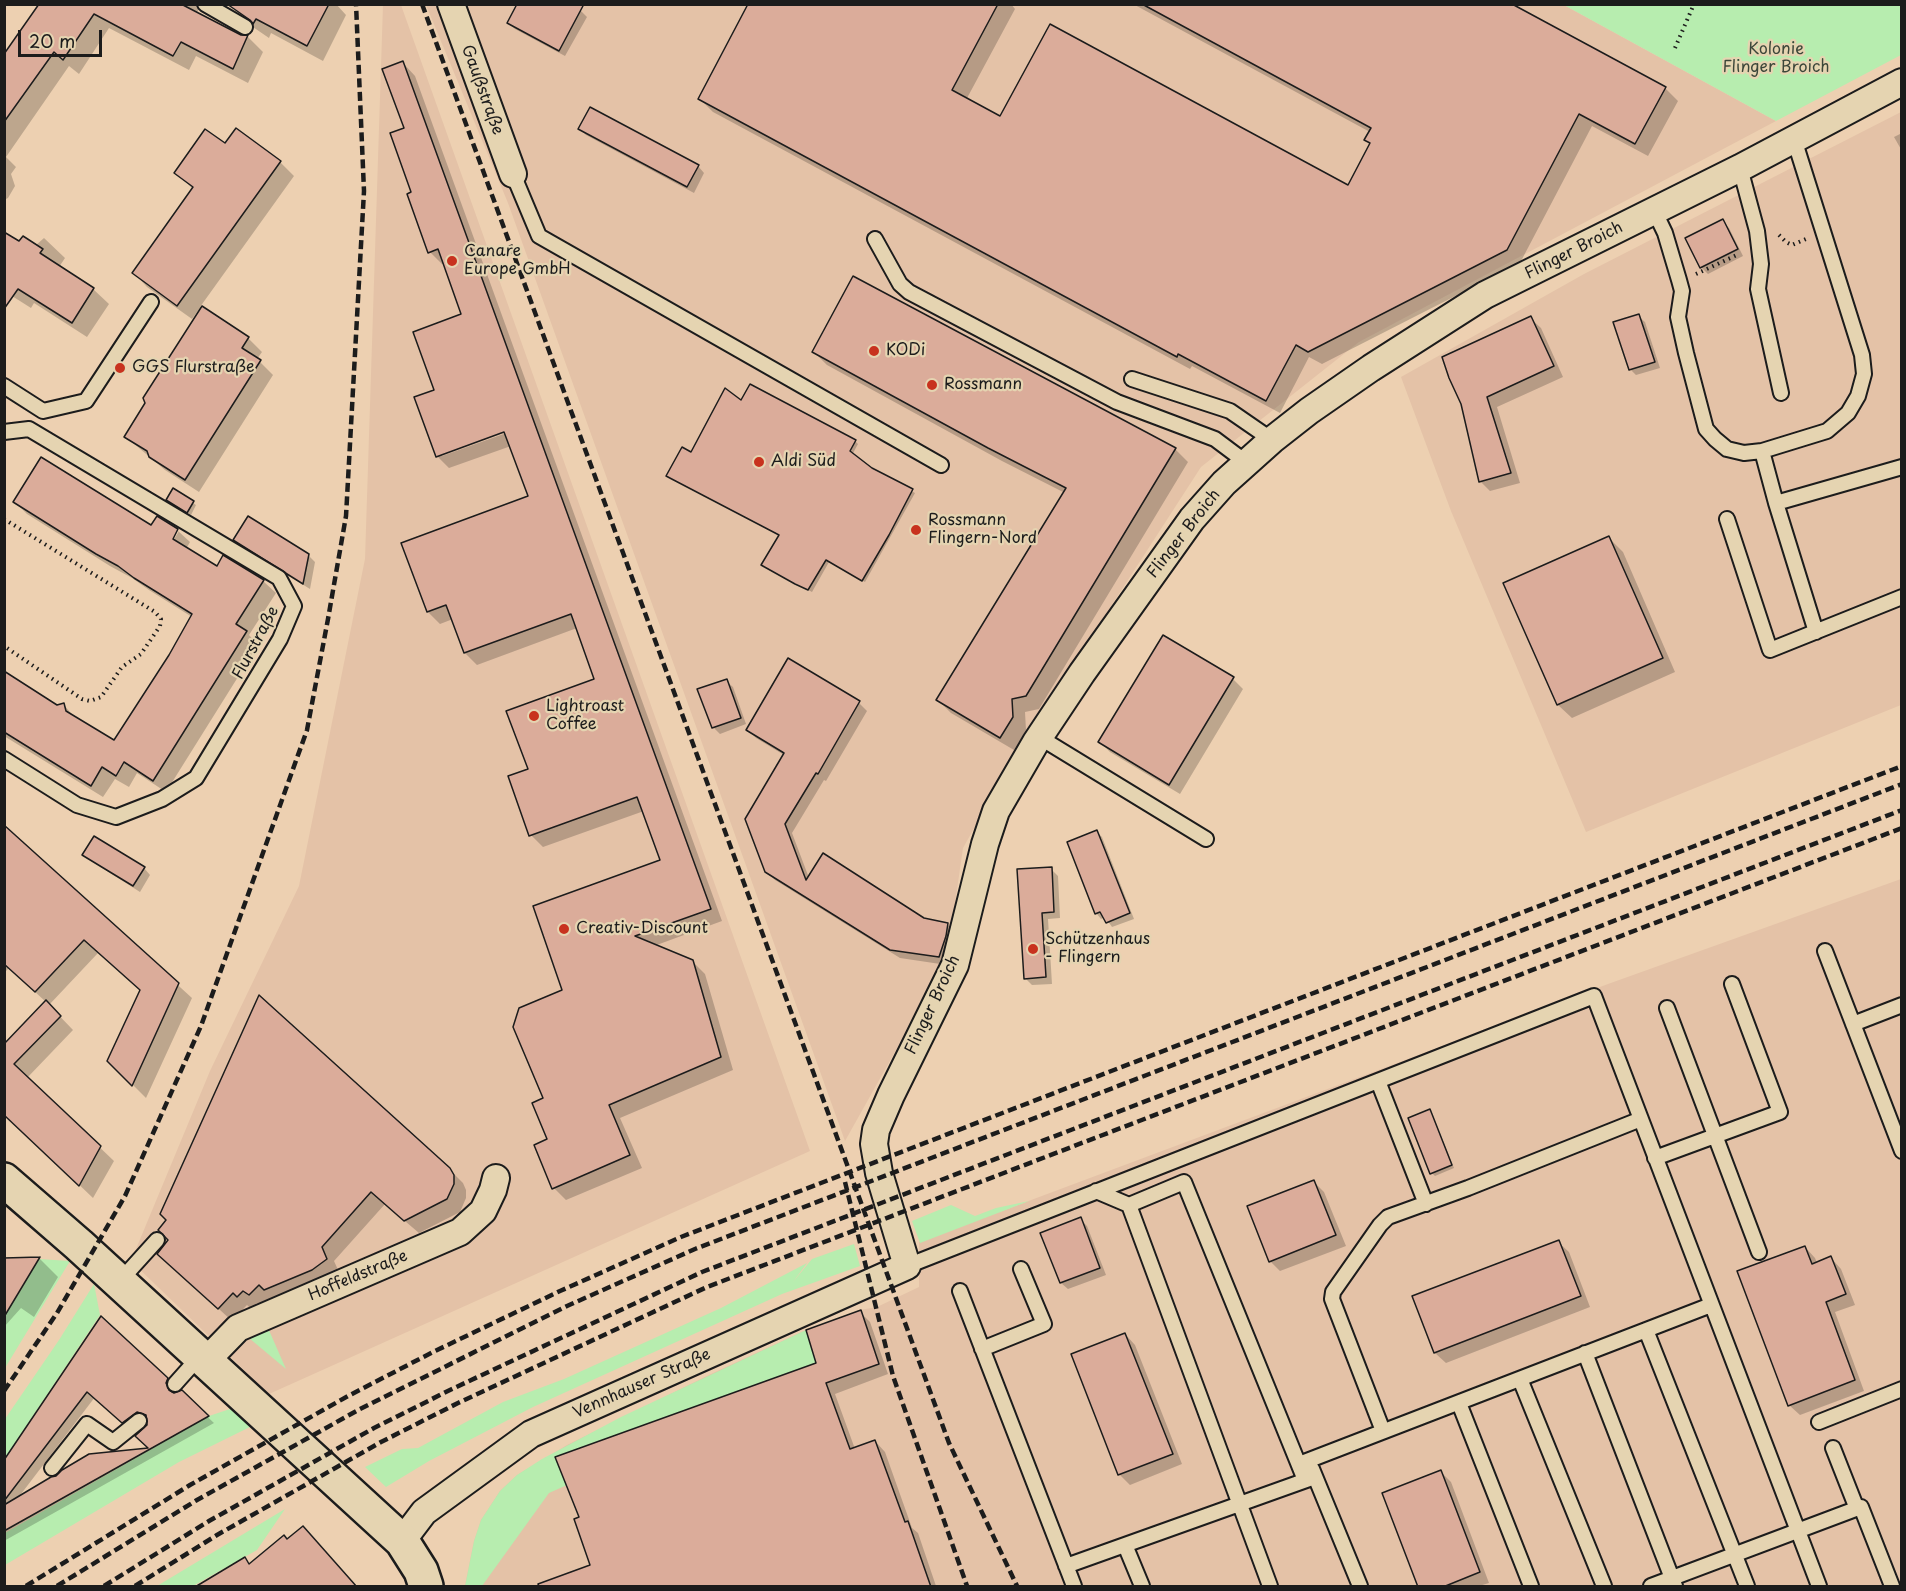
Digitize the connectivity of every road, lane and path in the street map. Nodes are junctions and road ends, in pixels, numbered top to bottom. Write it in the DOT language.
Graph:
graph roads {
  1 [pos="205,4"];
  2 [pos="451,4"];
  3 [pos="1694,4"];
  4 [pos="245,27"];
  5 [pos="1675,48"];
  6 [pos="1902,82"];
  7 [pos="1794,139"];
  8 [pos="1740,168"];
  9 [pos="513,174"];
  10 [pos="1654,210"];
  11 [pos="875,239"];
  12 [pos="151,302"];
  13 [pos="1132,380"];
  14 [pos="4,386"];
  15 [pos="1781,393"];
  16 [pos="4,432"];
  17 [pos="1272,440"];
  18 [pos="1762,450"];
  19 [pos="1247,463"];
  20 [pos="941,465"];
  21 [pos="1902,467"];
  22 [pos="1776,503"];
  23 [pos="4,519"];
  24 [pos="1726,519"];
  25 [pos="1902,597"];
  26 [pos="1816,632"];
  27 [pos="4,646"];
  28 [pos="1039,737"];
  29 [pos="4,759"];
  30 [pos="1206,839"];
  31 [pos="1825,951"];
  32 [pos="1732,984"];
  33 [pos="1902,1005"];
  34 [pos="1667,1008"];
  35 [pos="1853,1024"];
  36 [pos="1378,1081"];
  37 [pos="1641,1119"];
  38 [pos="1714,1135"];
  39 [pos="1902,1152"];
  40 [pos="1655,1158"];
  41 [pos="496,1178"];
  42 [pos="6,1183"];
  43 [pos="1096,1191"];
  44 [pos="1426,1204"];
  45 [pos="1129,1205"];
  46 [pos="157,1239"];
  47 [pos="1759,1252"];
  48 [pos="908,1266"];
  49 [pos="1021,1269"];
  50 [pos="119,1282"];
  51 [pos="960,1291"];
  52 [pos="1711,1305"];
  53 [pos="1646,1330"];
  54 [pos="982,1349"];
  55 [pos="1585,1353"];
  56 [pos="203,1359"];
  57 [pos="1520,1379"];
  58 [pos="175,1384"];
  59 [pos="1902,1389"];
  60 [pos="1459,1403"];
  61 [pos="139,1421"];
  62 [pos="1819,1422"];
  63 [pos="1383,1431"];
  64 [pos="1833,1448"];
  65 [pos="1303,1462"];
  66 [pos="52,1468"];
  67 [pos="1310,1479"];
  68 [pos="1239,1504"];
  69 [pos="1857,1509"];
  70 [pos="1798,1531"];
  71 [pos="402,1541"];
  72 [pos="1125,1545"];
  73 [pos="1735,1555"];
  74 [pos="1066,1566"];
  75 [pos="1673,1583"];
  76 [pos="426,1587"];
  77 [pos="1074,1587"];
  78 [pos="1142,1587"];
  79 [pos="1270,1587"];
  80 [pos="1360,1587"];
  81 [pos="1531,1587"];
  82 [pos="1604,1587"];
  83 [pos="1651,1587"];
  84 [pos="1747,1587"];
  85 [pos="1819,1587"];
  86 [pos="1892,1587"];
  1 -- 4 [label="lane"];
  2 -- 9 [label="street, Gaußstraße"];
  3 -- 5 [label="path"];
  6 -- 7 [label="street, Flinger Broich"];
  7 -- 8 [label="street, Flinger Broich"];
  7 -- 18 [label="lane"];
  8 -- 10 [label="street, Flinger Broich"];
  8 -- 15 [label="lane"];
  9 -- 20 [label="lane"];
  10 -- 17 [label="street, Flinger Broich"];
  10 -- 18 [label="lane"];
  11 -- 19 [label="lane"];
  12 -- 14 [label="lane"];
  13 -- 17 [label="lane"];
  16 -- 29 [label="lane, Flurstraße"];
  17 -- 19 [label="street, Flinger Broich"];
  18 -- 22 [label="lane"];
  19 -- 28 [label="street, Flinger Broich"];
  21 -- 22 [label="lane"];
  22 -- 26 [label="lane"];
  23 -- 27 [label="path"];
  24 -- 26 [label="lane"];
  25 -- 26 [label="lane"];
  28 -- 30 [label="lane"];
  28 -- 48 [label="street, Flinger Broich"];
  31 -- 35 [label="lane"];
  32 -- 38 [label="lane"];
  33 -- 35 [label="lane"];
  34 -- 38 [label="lane"];
  35 -- 39 [label="lane"];
  36 -- 37 [label="lane"];
  36 -- 43 [label="lane"];
  36 -- 44 [label="lane"];
  37 -- 40 [label="lane"];
  37 -- 44 [label="lane"];
  38 -- 40 [label="lane"];
  38 -- 47 [label="lane"];
  40 -- 52 [label="lane"];
  41 -- 56 [label="street, Hoffeldstraße"];
  42 -- 50 [label="street"];
  43 -- 45 [label="lane"];
  43 -- 48 [label="lane"];
  44 -- 63 [label="lane"];
  45 -- 65 [label="lane"];
  45 -- 68 [label="lane"];
  46 -- 50 [label="lane"];
  48 -- 71 [label="street, Vennhauser Straße"];
  49 -- 54 [label="lane"];
  50 -- 56 [label="street"];
  51 -- 54 [label="lane"];
  52 -- 53 [label="lane"];
  52 -- 70 [label="lane"];
  53 -- 55 [label="lane"];
  53 -- 73 [label="lane"];
  54 -- 74 [label="lane"];
  55 -- 57 [label="lane"];
  55 -- 75 [label="lane"];
  56 -- 58 [label="lane"];
  56 -- 71 [label="street"];
  57 -- 60 [label="lane"];
  57 -- 82 [label="lane"];
  59 -- 62 [label="lane"];
  60 -- 63 [label="lane"];
  60 -- 81 [label="lane"];
  61 -- 66 [label="lane"];
  63 -- 65 [label="lane"];
  64 -- 69 [label="lane"];
  65 -- 67 [label="lane"];
  67 -- 68 [label="lane"];
  67 -- 80 [label="lane"];
  68 -- 72 [label="lane"];
  68 -- 79 [label="lane"];
  69 -- 70 [label="lane"];
  69 -- 86 [label="lane"];
  70 -- 73 [label="lane"];
  70 -- 85 [label="lane"];
  71 -- 76 [label="street"];
  72 -- 74 [label="lane"];
  72 -- 78 [label="lane"];
  73 -- 75 [label="lane"];
  73 -- 84 [label="lane"];
  74 -- 77 [label="lane"];
  75 -- 83 [label="lane"];
}
